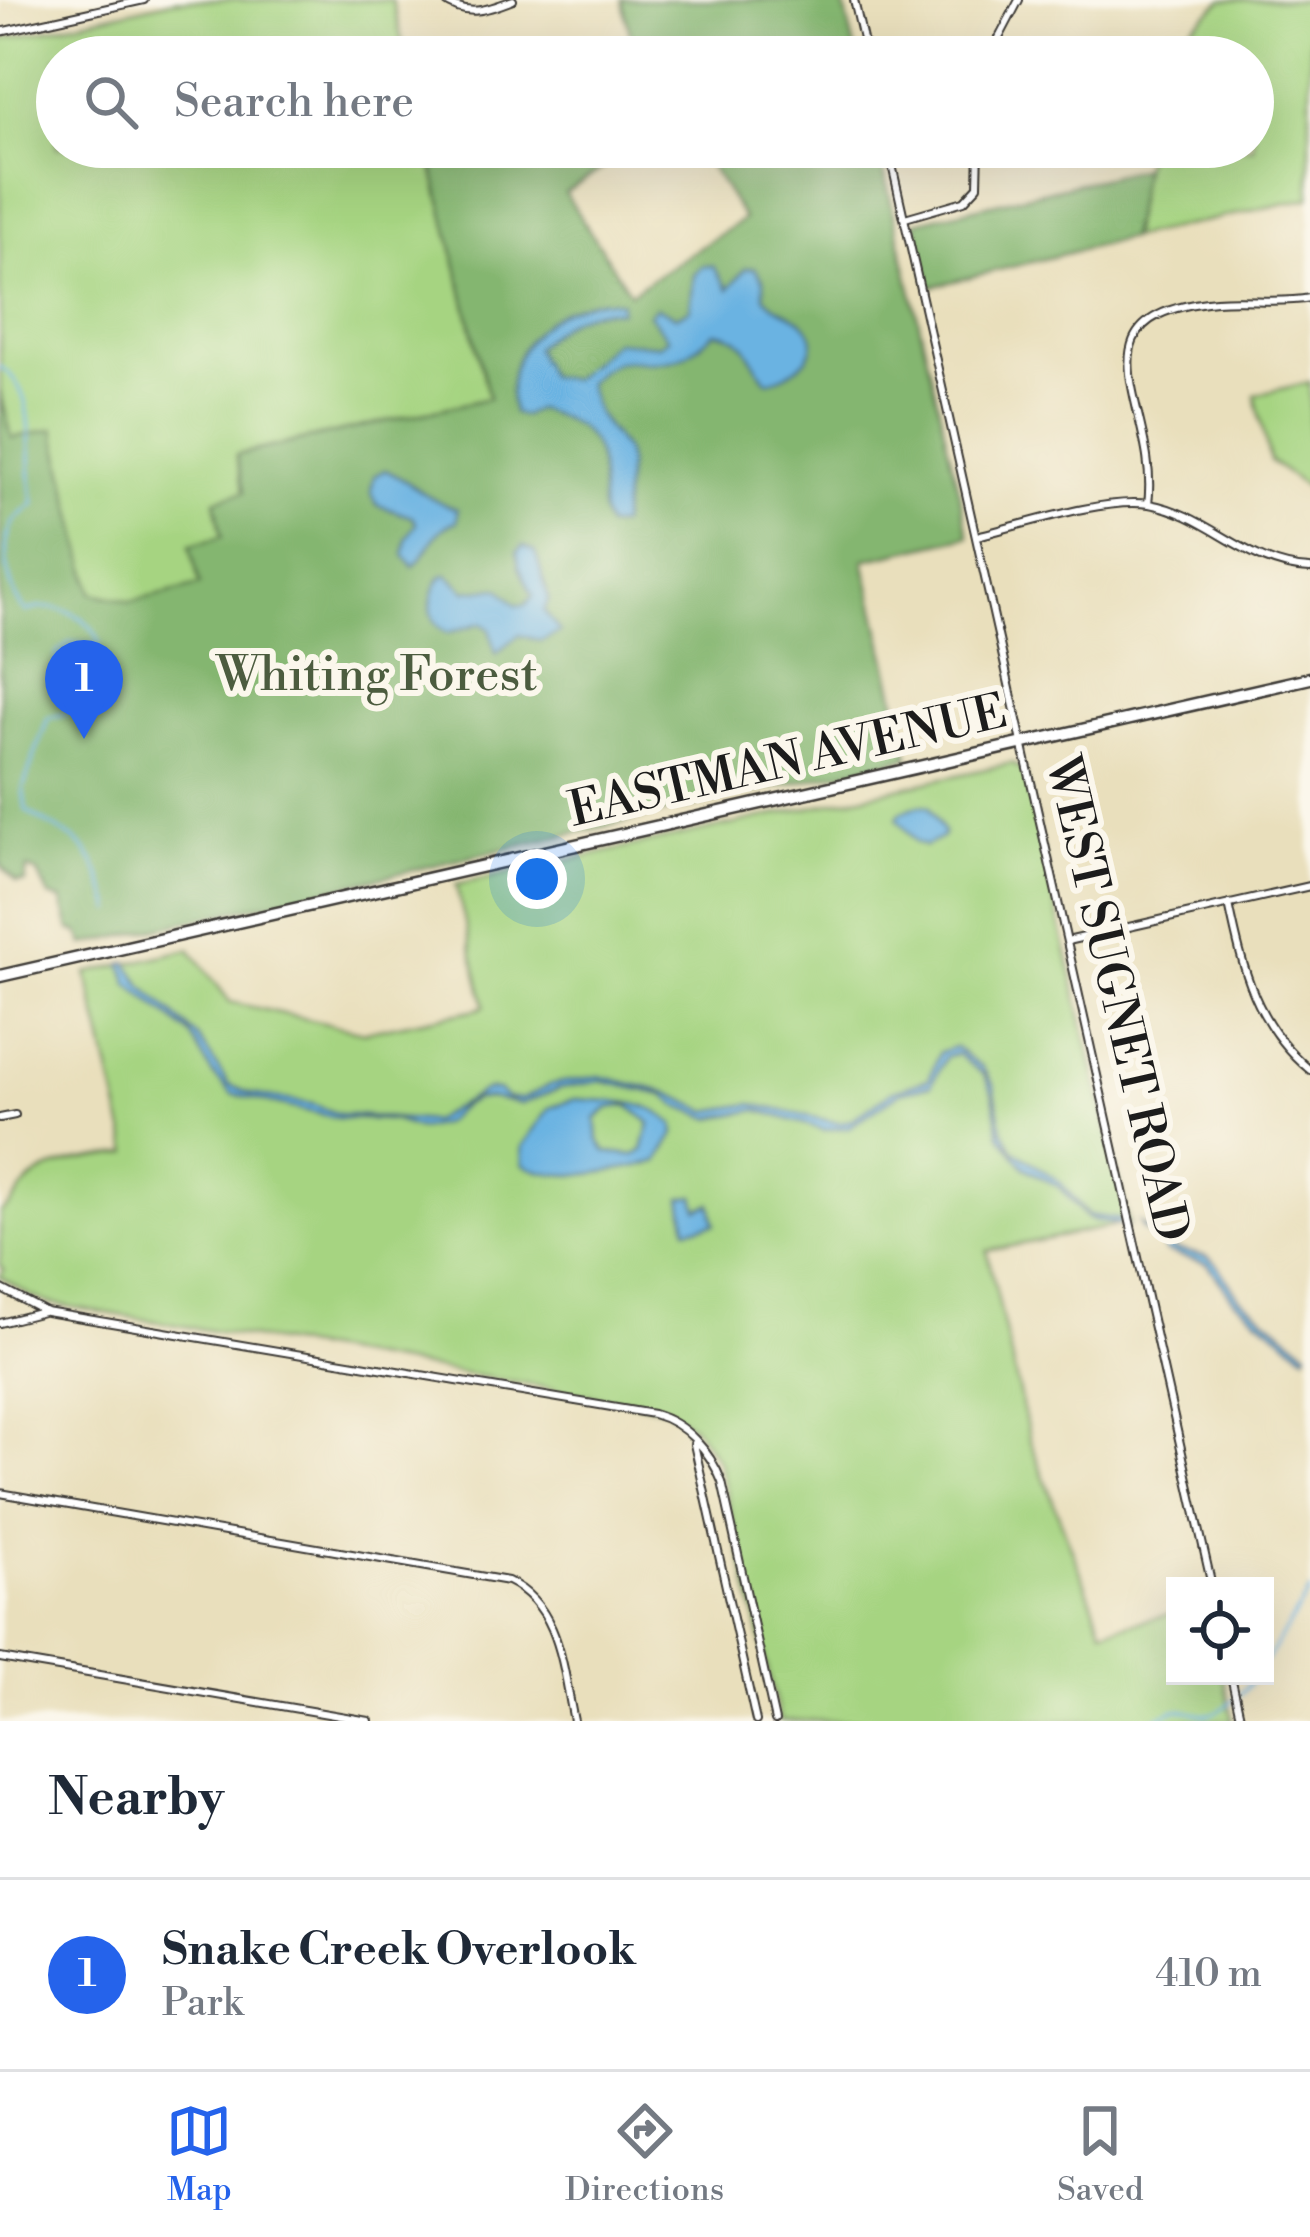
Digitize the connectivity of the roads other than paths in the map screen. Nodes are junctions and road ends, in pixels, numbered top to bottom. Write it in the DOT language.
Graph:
graph roads {
  1 [pos="144,0"];
  2 [pos="443,0"];
  3 [pos="513,0"];
  4 [pos="854,0"];
  5 [pos="1019,0"];
  6 [pos="0,32"];
  7 [pos="862,36"];
  8 [pos="1000,36"];
  9 [pos="893,168"];
  10 [pos="978,168"];
  11 [pos="905,218"];
  12 [pos="1310,298"];
  13 [pos="1148,504"];
  14 [pos="977,536"];
  15 [pos="1310,568"];
  16 [pos="1310,678"];
  17 [pos="1024,746"];
  18 [pos="1310,886"];
  19 [pos="1229,904"];
  20 [pos="1067,941"];
  21 [pos="0,976"];
  22 [pos="1310,1070"];
  23 [pos="15,1114"];
  24 [pos="0,1118"];
  25 [pos="0,1288"];
  26 [pos="46,1312"];
  27 [pos="0,1323"];
  28 [pos="693,1441"];
  29 [pos="0,1493"];
  30 [pos="1210,1577"];
  31 [pos="750,1609"];
  32 [pos="732,1613"];
  33 [pos="0,1658"];
  34 [pos="1233,1685"];
  35 [pos="369,1721"];
  36 [pos="574,1721"];
  37 [pos="756,1721"];
  38 [pos="775,1721"];
  39 [pos="1241,1721"];
  1 -- 6 [label="street"];
  2 -- 3 [label="street"];
  4 -- 7 [label="street"];
  5 -- 8 [label="street"];
  9 -- 11 [label="street, WEST SUGNET ROAD"];
  10 -- 11 [label="street"];
  11 -- 14 [label="street, WEST SUGNET ROAD"];
  12 -- 13 [label="street"];
  13 -- 14 [label="street"];
  13 -- 15 [label="street"];
  14 -- 17 [label="street, WEST SUGNET ROAD"];
  16 -- 17 [label="main road, EASTMAN AVENUE"];
  17 -- 20 [label="street, WEST SUGNET ROAD"];
  17 -- 21 [label="main road, EASTMAN AVENUE"];
  18 -- 19 [label="street"];
  19 -- 20 [label="street"];
  19 -- 22 [label="street"];
  20 -- 30 [label="street, WEST SUGNET ROAD"];
  23 -- 24 [label="street"];
  25 -- 26 [label="street"];
  26 -- 27 [label="street"];
  26 -- 28 [label="street"];
  28 -- 31 [label="street"];
  28 -- 32 [label="street"];
  29 -- 36 [label="street"];
  31 -- 32 [label="street"];
  31 -- 38 [label="street"];
  32 -- 37 [label="street"];
  33 -- 35 [label="street"];
  34 -- 39 [label="street"];
}
